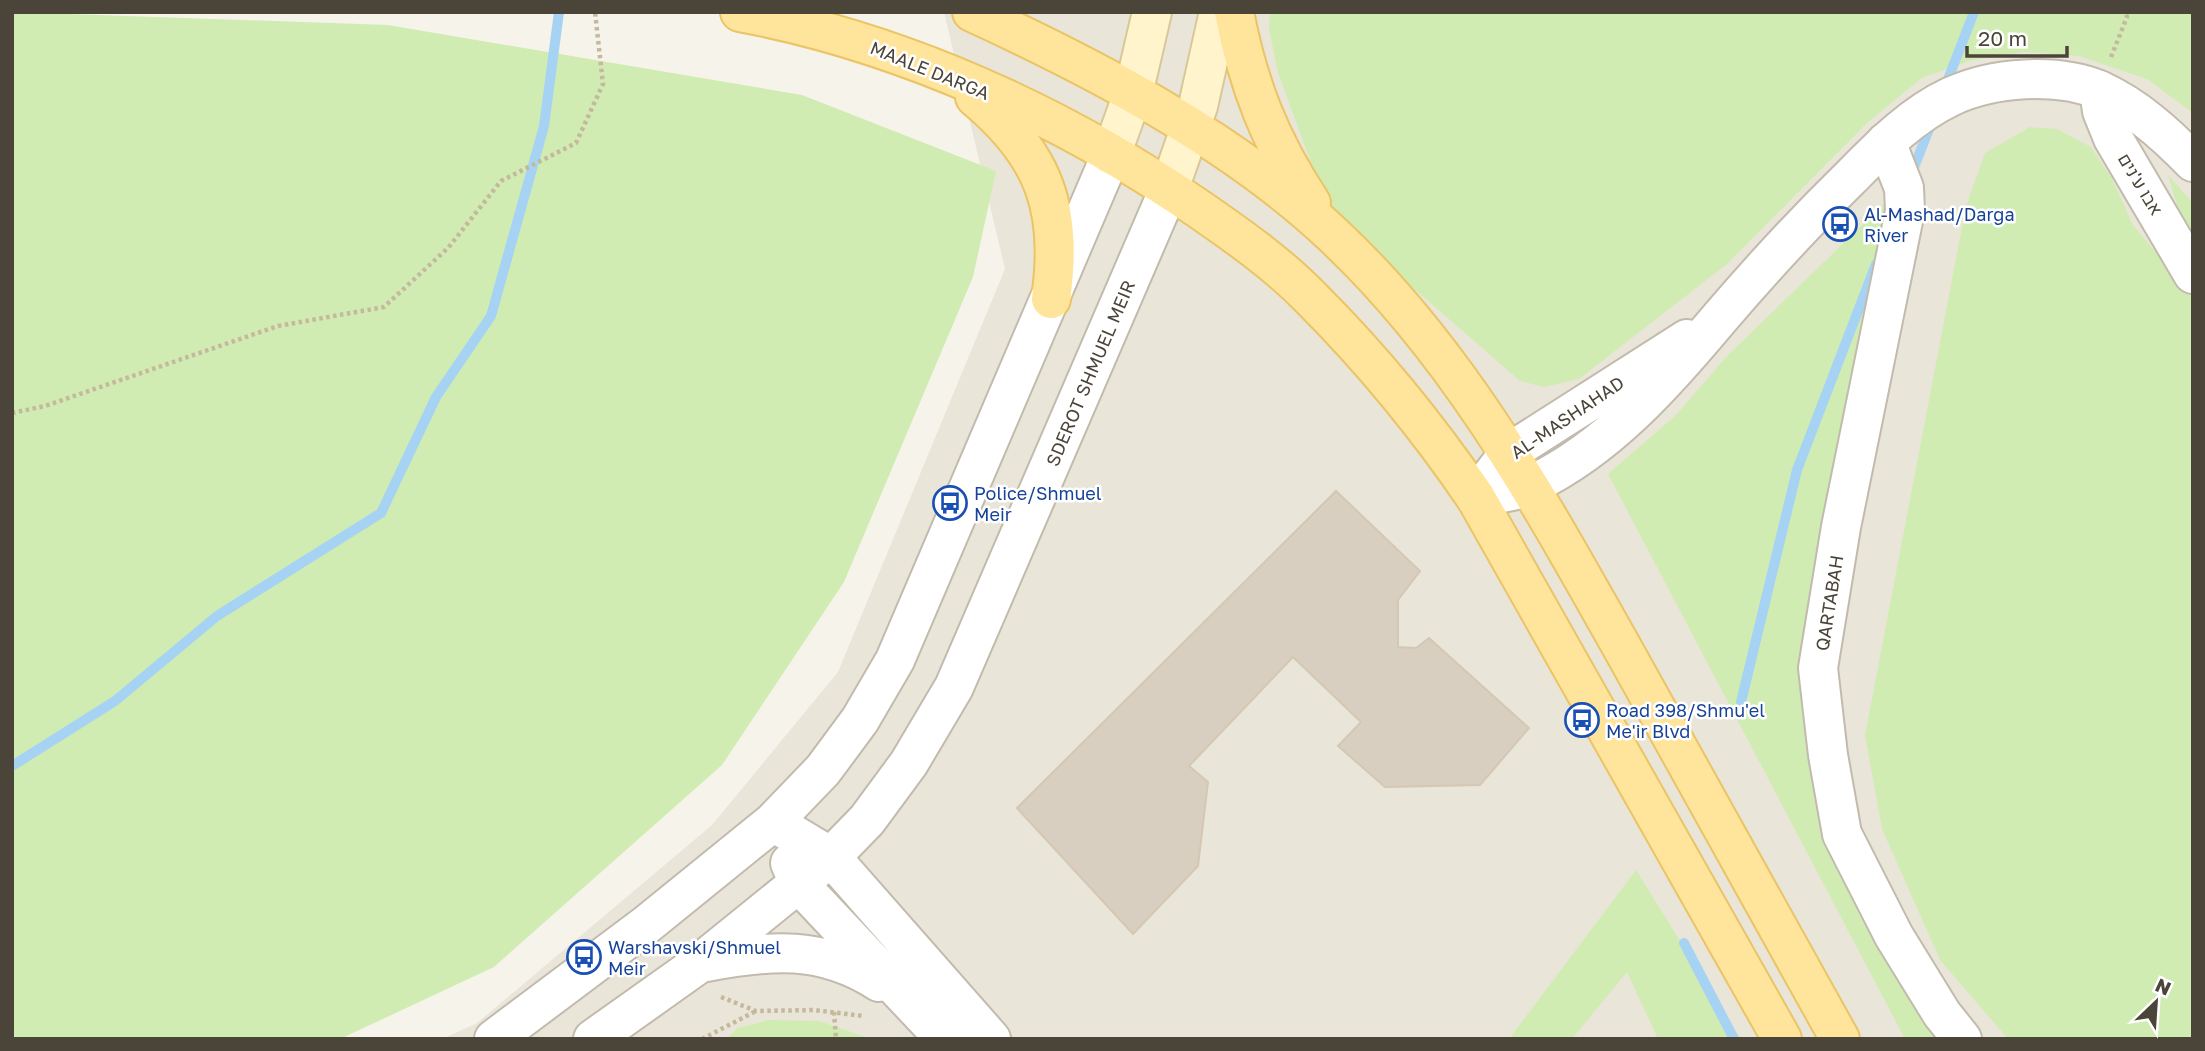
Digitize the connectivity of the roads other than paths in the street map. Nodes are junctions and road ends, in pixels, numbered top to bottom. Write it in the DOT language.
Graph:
graph roads {
  1 [pos="740,12"];
  2 [pos="972,12"];
  3 [pos="1152,12"];
  4 [pos="1219,12"];
  5 [pos="1234,12"];
  6 [pos="944,71"];
  7 [pos="2099,90"];
  8 [pos="1133,94"];
  9 [pos="1191,129"];
  10 [pos="1886,142"];
  11 [pos="1111,155"];
  12 [pos="2193,162"];
  13 [pos="1169,189"];
  14 [pos="1329,231"];
  15 [pos="2193,274"];
  16 [pos="1051,299"];
  17 [pos="1718,320"];
  18 [pos="1510,452"];
  19 [pos="1531,485"];
  20 [pos="1476,498"];
  21 [pos="773,822"];
  22 [pos="831,857"];
  23 [pos="799,884"];
  24 [pos="689,971"];
  25 [pos="907,1000"];
  26 [pos="495,1039"];
  27 [pos="593,1039"];
  28 [pos="945,1039"];
  29 [pos="991,1039"];
  30 [pos="1782,1039"];
  31 [pos="1840,1039"];
  32 [pos="1962,1039"];
  1 -- 6 [label="main road, MAALE DARGA"];
  2 -- 8 [label="main road"];
  3 -- 8 [label="main road"];
  4 -- 9 [label="main road, SDEROT SHMUEL MEIR"];
  5 -- 14 [label="main road"];
  6 -- 11 [label="main road, MAALE DARGA"];
  6 -- 16 [label="main road"];
  7 -- 10 [label="street, AL-MASHAHAD"];
  7 -- 12 [label="street, AL-MASHAHAD"];
  7 -- 15 [label="street, אבו ע'נים"];
  8 -- 9 [label="main road"];
  8 -- 11 [label="main road"];
  9 -- 13 [label="main road, SDEROT SHMUEL MEIR"];
  9 -- 14 [label="main road"];
  10 -- 17 [label="street, AL-MASHAHAD"];
  10 -- 32 [label="street, QARTABAH"];
  11 -- 13 [label="main road, MAALE DARGA"];
  11 -- 16 [label="street"];
  13 -- 20 [label="main road, MAALE DARGA"];
  13 -- 22 [label="street, SDEROT SHMUEL MEIR"];
  14 -- 18 [label="main road"];
  16 -- 21 [label="street"];
  17 -- 18 [label="street, AL-MASHAHAD"];
  17 -- 19 [label="street, AL-MASHAHAD"];
  18 -- 19 [label="main road"];
  18 -- 20 [label="street, AL-MASHAHAD"];
  19 -- 20 [label="street, AL-MASHAHAD"];
  19 -- 31 [label="main road"];
  20 -- 30 [label="main road, MAALE DARGA"];
  21 -- 22 [label="street"];
  21 -- 23 [label="street"];
  21 -- 26 [label="street"];
  22 -- 23 [label="street, SDEROT SHMUEL MEIR"];
  22 -- 29 [label="street"];
  23 -- 24 [label="street, SDEROT SHMUEL MEIR"];
  23 -- 25 [label="street"];
  24 -- 25 [label="street"];
  24 -- 27 [label="street, SDEROT SHMUEL MEIR"];
  25 -- 28 [label="street"];
}
